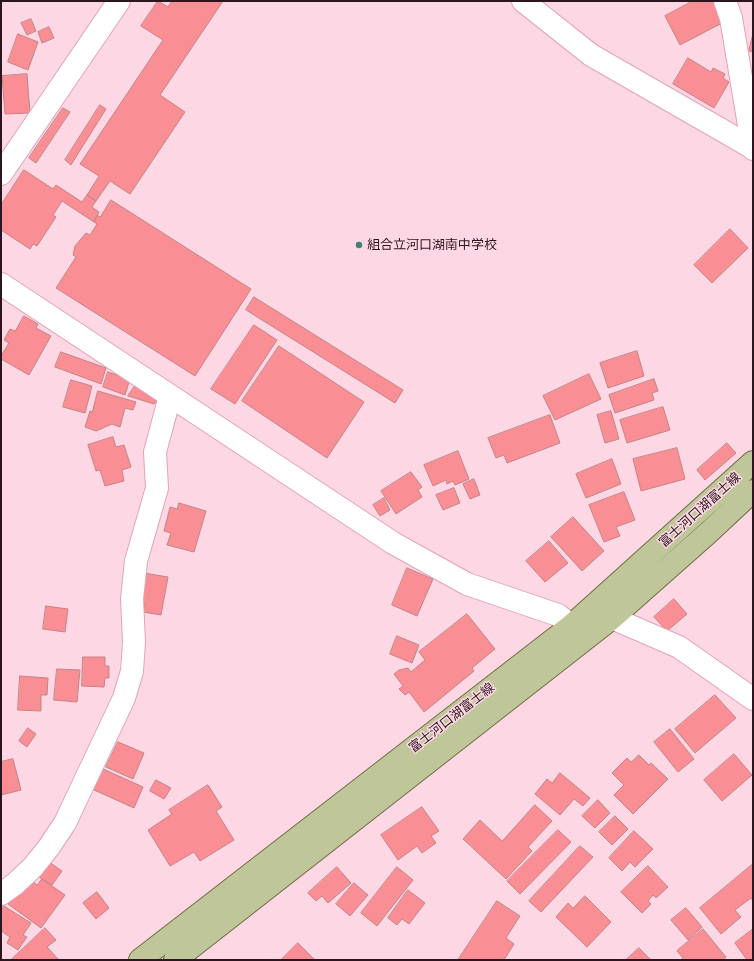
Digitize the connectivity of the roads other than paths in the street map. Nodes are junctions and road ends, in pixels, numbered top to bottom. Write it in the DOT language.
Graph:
graph roads {
  1 [pos="119,1"];
  2 [pos="523,1"];
  3 [pos="725,1"];
  4 [pos="753,149"];
  5 [pos="1,174"];
  6 [pos="1,284"];
  7 [pos="170,396"];
  8 [pos="753,462"];
  9 [pos="753,491"];
  10 [pos="612,618"];
  11 [pos="571,626"];
  12 [pos="753,699"];
  13 [pos="1,894"];
  14 [pos="140,960"];
  15 [pos="175,960"];
  1 -- 5 [label="street"];
  2 -- 4 [label="street"];
  3 -- 4 [label="street"];
  6 -- 7 [label="street"];
  7 -- 11 [label="street"];
  7 -- 13 [label="street"];
  8 -- 11 [label="main road, 富士河口湖富士線"];
  9 -- 10 [label="main road, 富士河口湖富士線"];
  10 -- 11 [label="street"];
  10 -- 12 [label="street"];
  10 -- 15 [label="main road, 富士河口湖富士線"];
  11 -- 14 [label="main road, 富士河口湖富士線"];
}
